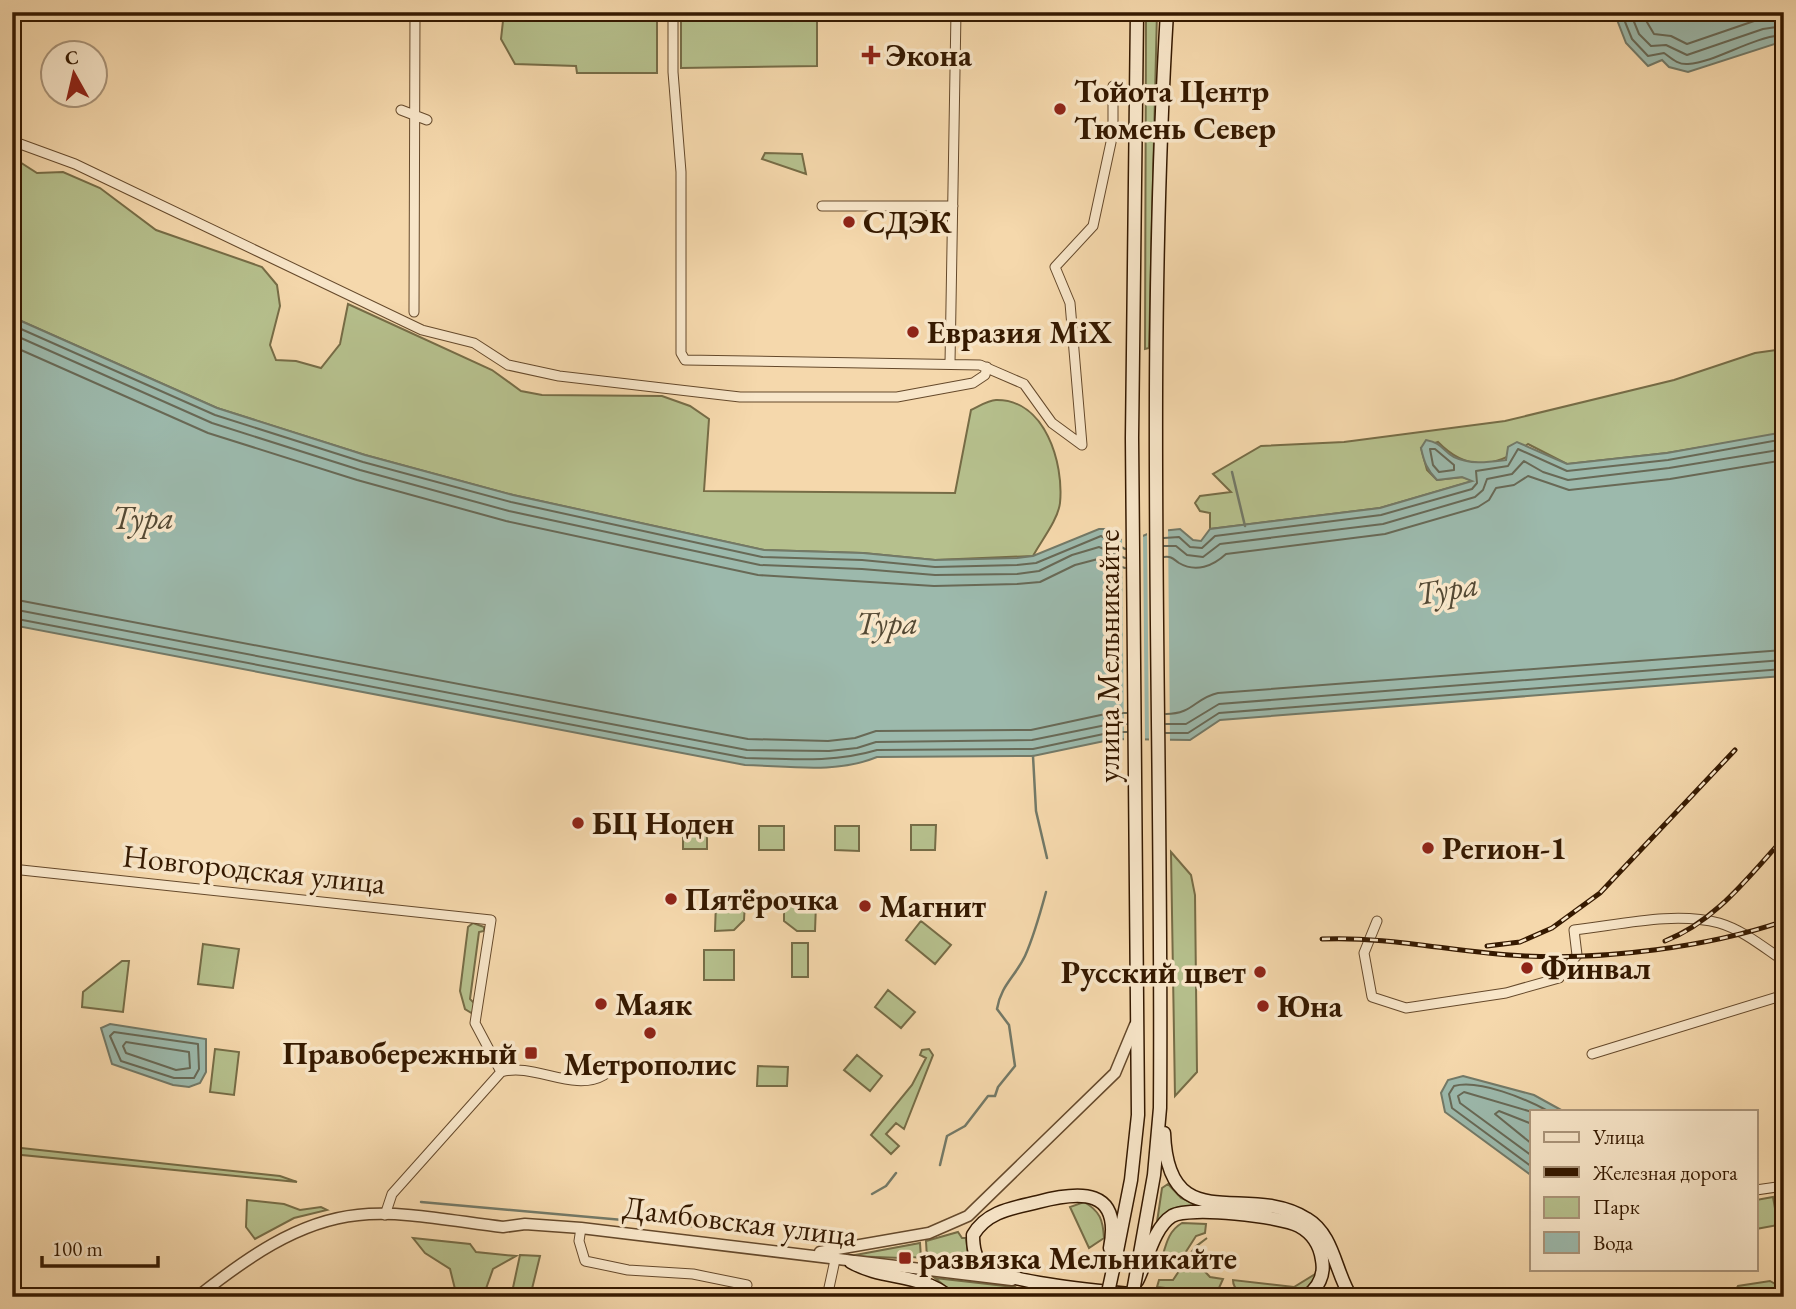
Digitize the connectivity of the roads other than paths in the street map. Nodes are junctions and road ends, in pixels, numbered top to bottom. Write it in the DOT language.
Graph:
graph roads {
  1 [pos="415,12"];
  2 [pos="673,12"];
  3 [pos="956,12"];
  4 [pos="1137,12"];
  5 [pos="1167,12"];
  6 [pos="1113,86"];
  7 [pos="401,110"];
  8 [pos="414,114"];
  9 [pos="427,121"];
  10 [pos="12,141"];
  11 [pos="822,206"];
  12 [pos="953,206"];
  13 [pos="414,312"];
  14 [pos="950,363"];
  15 [pos="986,367"];
  16 [pos="12,869"];
  17 [pos="1377,921"];
  18 [pos="1784,961"];
  19 [pos="1784,995"];
  20 [pos="1140,1013"];
  21 [pos="1592,1054"];
  22 [pos="501,1072"];
  23 [pos="604,1075"];
  24 [pos="1160,1108"];
  25 [pos="1784,1186"];
  26 [pos="1758,1190"];
  27 [pos="385,1215"];
  28 [pos="581,1228"];
  29 [pos="800,1253"];
  30 [pos="1112,1257"];
  31 [pos="835,1260"];
  32 [pos="1144,1260"];
  33 [pos="851,1262"];
  34 [pos="1039,1284"];
  35 [pos="747,1285"];
  36 [pos="1066,1286"];
  37 [pos="1109,1290"];
  38 [pos="1133,1291"];
  39 [pos="197,1297"];
  40 [pos="827,1297"];
  41 [pos="949,1297"];
  42 [pos="1006,1297"];
  43 [pos="1157,1297"];
  44 [pos="1306,1297"];
  45 [pos="1351,1297"];
  1 -- 8 [label="street"];
  2 -- 14 [label="street"];
  3 -- 12 [label="street"];
  4 -- 20 [label="main road, улица Мельникайте"];
  5 -- 24 [label="main road, улица Мельникайте"];
  6 -- 15 [label="street"];
  7 -- 8 [label="street"];
  8 -- 9 [label="street"];
  8 -- 13 [label="street"];
  10 -- 15 [label="street"];
  11 -- 12 [label="street"];
  12 -- 14 [label="street"];
  14 -- 15 [label="street"];
  16 -- 22 [label="street, Новгородская улица"];
  17 -- 18 [label="street"];
  19 -- 21 [label="street"];
  20 -- 29 [label="street"];
  20 -- 30 [label="main road, улица Мельникайте"];
  22 -- 23 [label="street"];
  22 -- 27 [label="street"];
  24 -- 32 [label="main road, улица Мельникайте"];
  24 -- 45 [label="main road"];
  25 -- 26 [label="street"];
  27 -- 28 [label="street, Дамбовская улица"];
  27 -- 39 [label="street, Дамбовская улица"];
  28 -- 29 [label="street, Дамбовская улица"];
  28 -- 35 [label="street"];
  29 -- 31 [label="street, Дамбовская улица"];
  30 -- 34 [label="main road"];
  30 -- 37 [label="main road, улица Мельникайте, bridge"];
  31 -- 33 [label="street, Дамбовская улица"];
  31 -- 40 [label="street"];
  32 -- 38 [label="main road, улица Мельникайте, bridge"];
  32 -- 44 [label="main road"];
  33 -- 34 [label="street, Дамбовская улица"];
  33 -- 41 [label="main road"];
  34 -- 36 [label="main road, Дамбовская улица"];
  36 -- 42 [label="main road"];
  36 -- 43 [label="main road, Дамбовская улица"];
}
